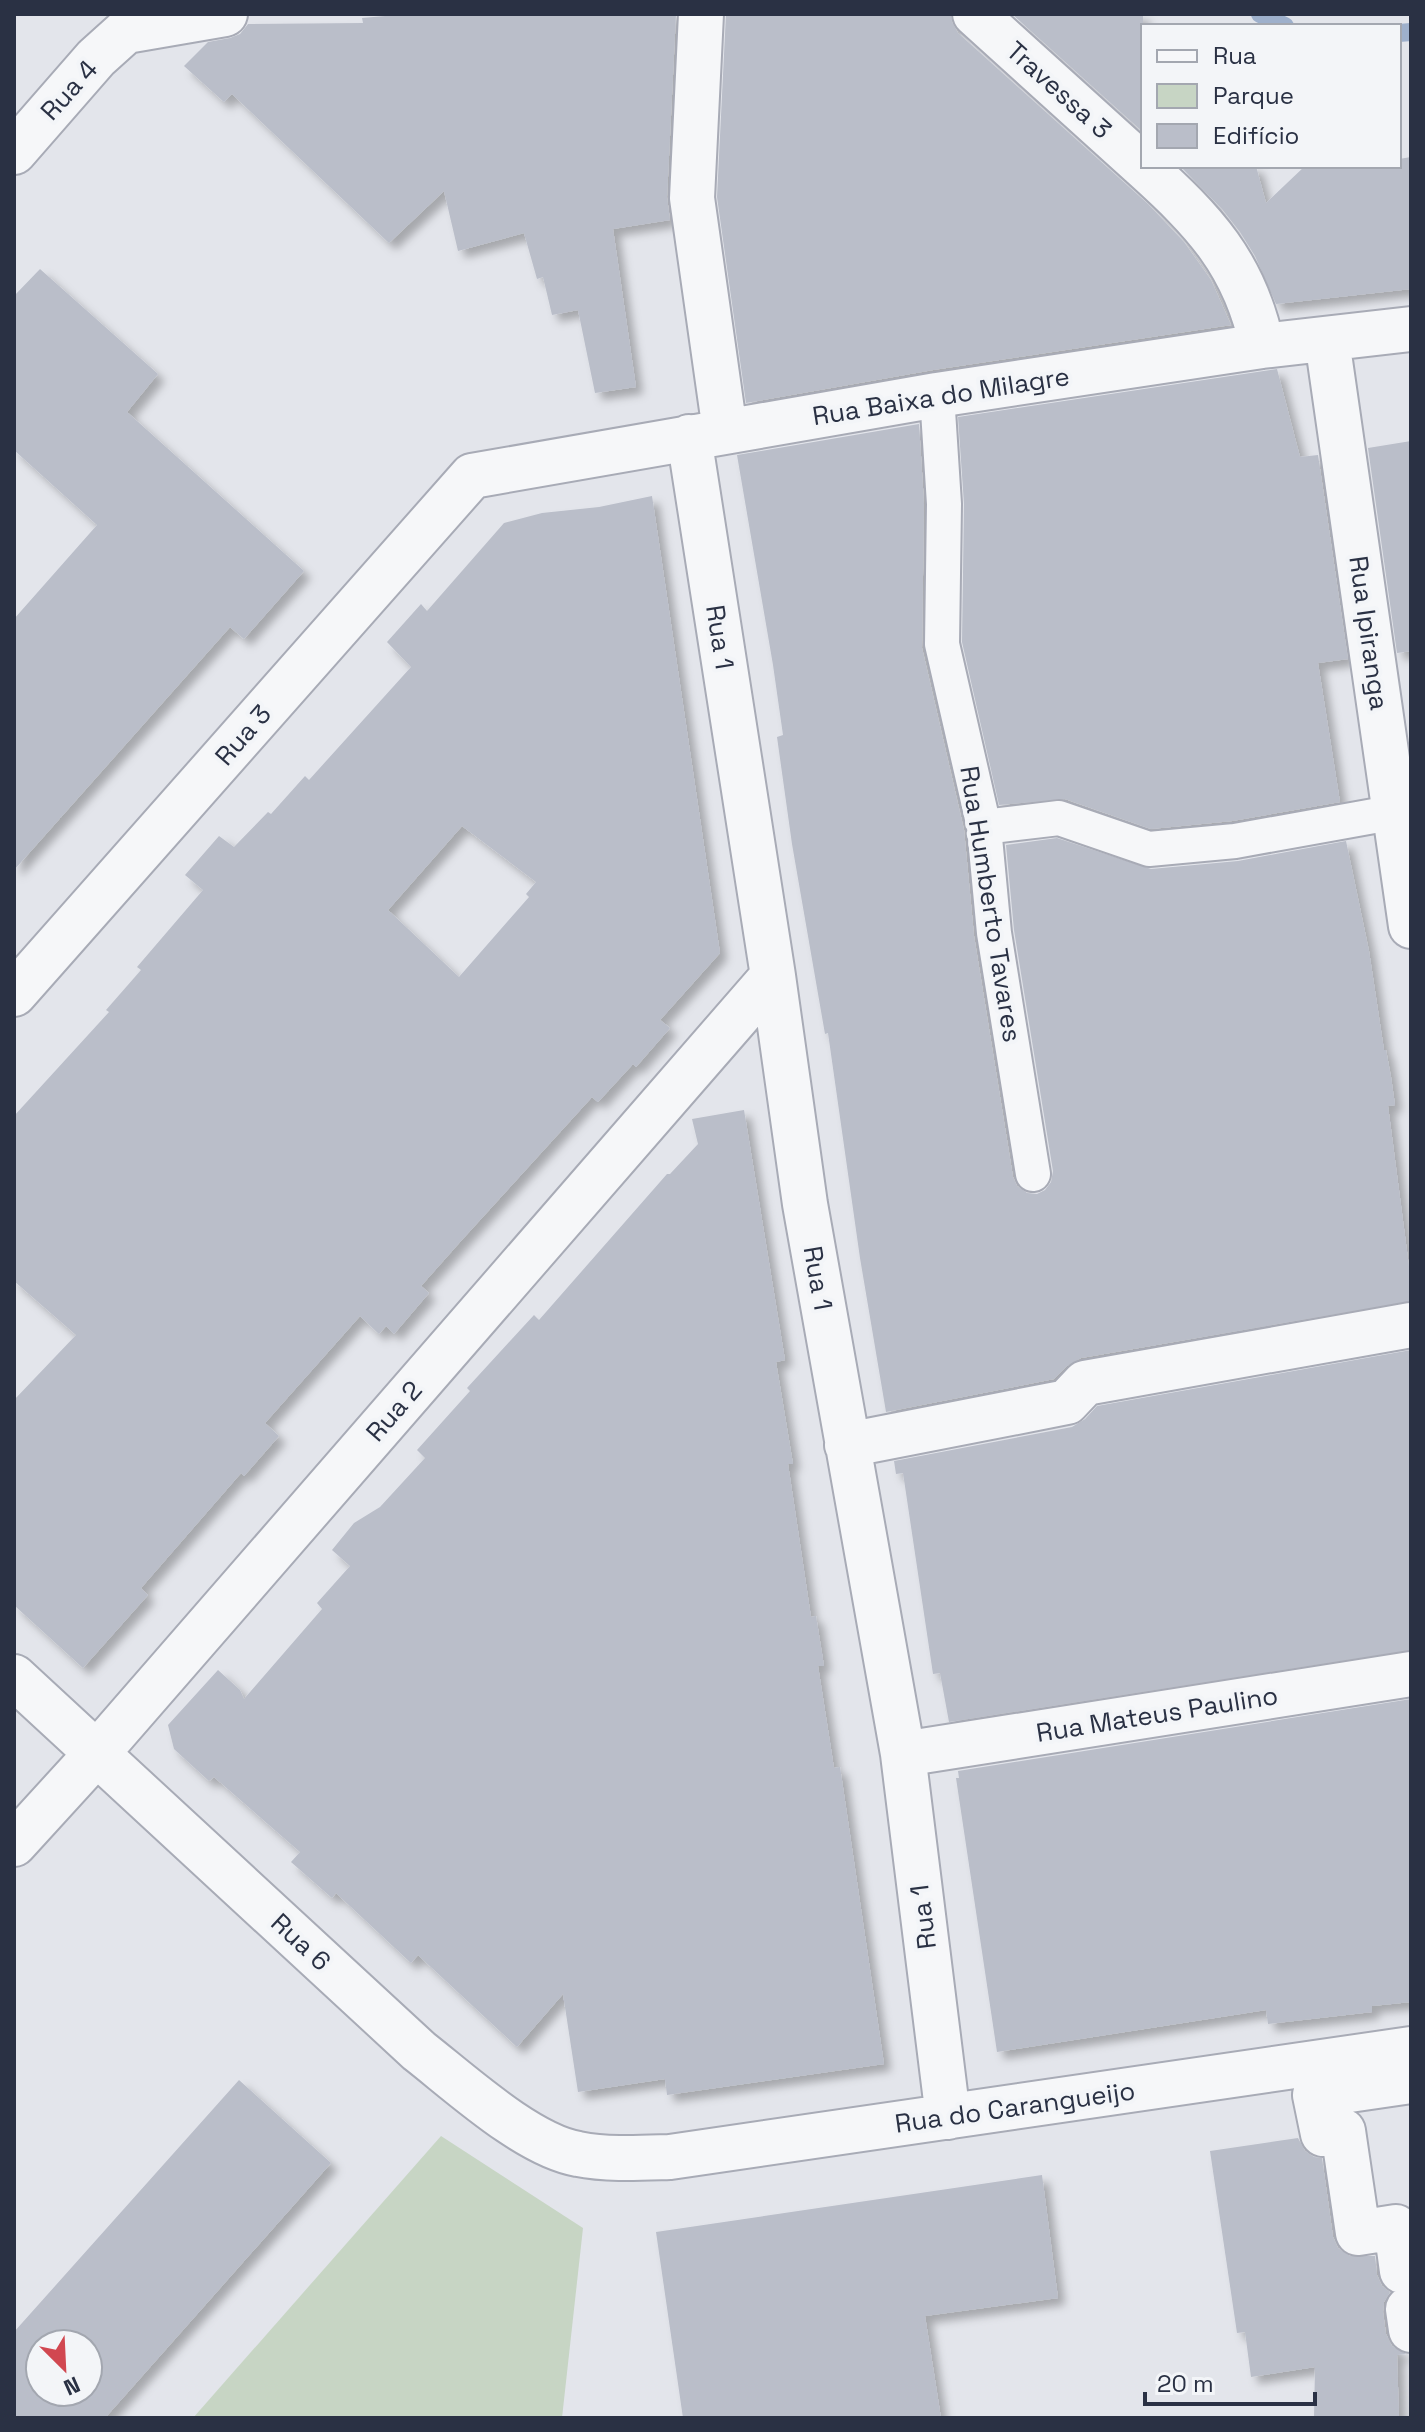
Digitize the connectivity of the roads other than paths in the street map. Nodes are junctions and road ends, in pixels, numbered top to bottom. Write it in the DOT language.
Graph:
graph roads {
  1 [pos="225,14"];
  2 [pos="701,14"];
  3 [pos="975,14"];
  4 [pos="125,22"];
  5 [pos="14,152"];
  6 [pos="1141,164"];
  7 [pos="1145,168"];
  8 [pos="1411,329"];
  9 [pos="1327,340"];
  10 [pos="1262,346"];
  11 [pos="937,395"];
  12 [pos="707,434"];
  13 [pos="472,476"];
  14 [pos="1399,793"];
  15 [pos="984,827"];
  16 [pos="1411,926"];
  17 [pos="773,976"];
  18 [pos="14,994"];
  19 [pos="1033,1174"];
  20 [pos="1411,1325"];
  21 [pos="847,1445"];
  22 [pos="1411,1674"];
  23 [pos="14,1677"];
  24 [pos="98,1752"];
  25 [pos="903,1754"];
  26 [pos="14,1844"];
  27 [pos="1411,2049"];
  28 [pos="1411,2081"];
  29 [pos="948,2117"];
  30 [pos="618,2158"];
  31 [pos="1411,2269"];
  32 [pos="1411,2308"];
  33 [pos="1411,2330"];
  1 -- 4 [label="street, Rua 4"];
  2 -- 12 [label="street, Rua 1"];
  3 -- 6 [label="street, Travessa 3"];
  4 -- 5 [label="street, Rua 4"];
  7 -- 10 [label="street, Travessa 3"];
  8 -- 9 [label="street, Rua Baixa do Milagre"];
  9 -- 10 [label="street, Rua Baixa do Milagre"];
  9 -- 14 [label="street, Rua Ipiranga"];
  10 -- 11 [label="street, Rua Baixa do Milagre"];
  11 -- 12 [label="street, Rua Baixa do Milagre"];
  11 -- 15 [label="lane, Rua Humberto Tavares"];
  12 -- 13 [label="street, Rua Baixa do Milagre"];
  12 -- 17 [label="street, Rua 1"];
  13 -- 18 [label="street, Rua 3"];
  14 -- 15 [label="lane"];
  14 -- 16 [label="street, Rua Ipiranga"];
  15 -- 19 [label="lane, Rua Humberto Tavares"];
  17 -- 21 [label="street, Rua 1"];
  17 -- 24 [label="street, Rua 2"];
  20 -- 21 [label="street"];
  21 -- 25 [label="street, Rua 1"];
  22 -- 25 [label="street, Rua Mateus Paulino"];
  23 -- 24 [label="street, Rua 6"];
  24 -- 26 [label="street, Rua 2"];
  24 -- 30 [label="street, Rua 6"];
  25 -- 29 [label="street, Rua 1"];
  27 -- 29 [label="street, Rua do Carangueijo"];
  28 -- 31 [label="street"];
  29 -- 30 [label="street, Rua do Carangueijo"];
  32 -- 33 [label="street"];
}
